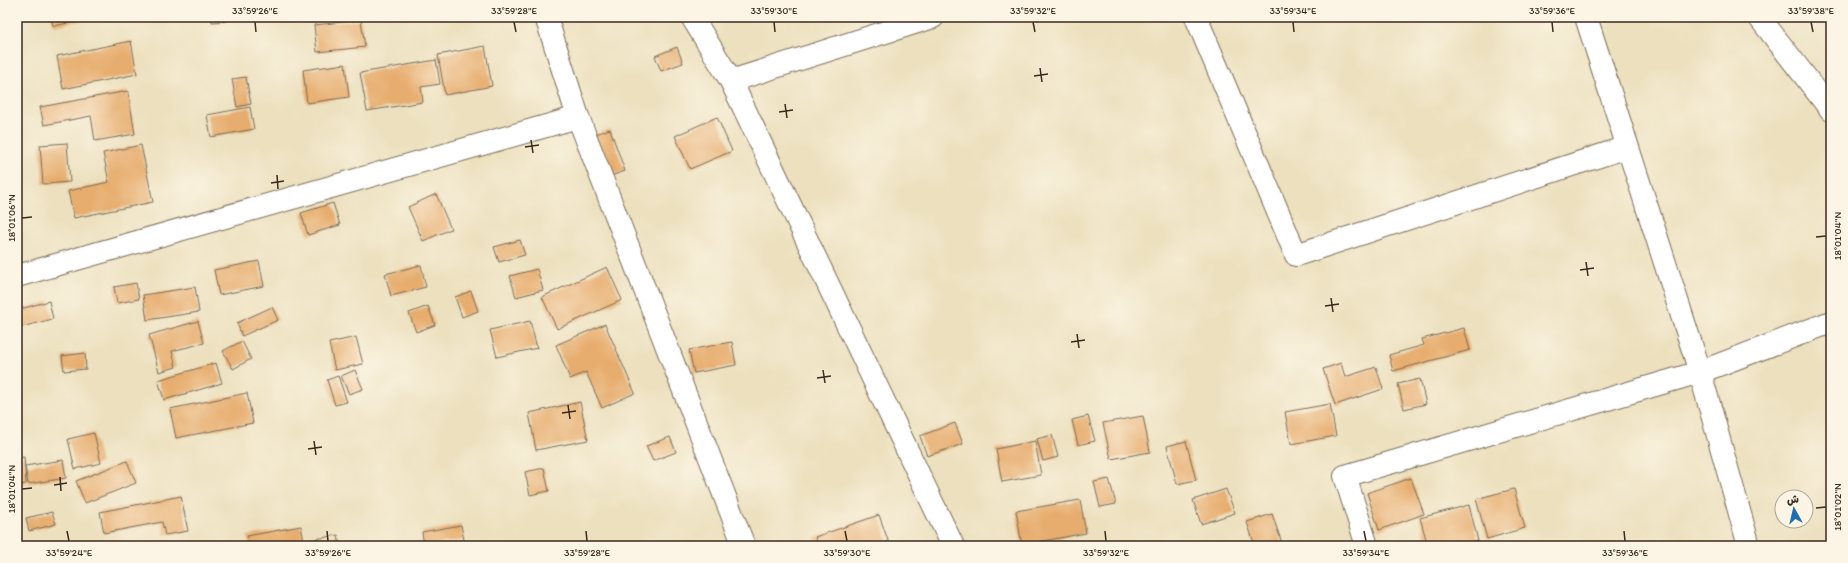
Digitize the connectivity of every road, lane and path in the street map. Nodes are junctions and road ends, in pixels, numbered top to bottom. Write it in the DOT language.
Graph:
graph roads {
  1 [pos="546,17"];
  2 [pos="692,17"];
  3 [pos="933,17"];
  4 [pos="1196,17"];
  5 [pos="1586,17"];
  6 [pos="1759,17"];
  7 [pos="731,81"];
  8 [pos="1831,110"];
  9 [pos="578,117"];
  10 [pos="1627,147"];
  11 [pos="17,276"];
  12 [pos="1831,322"];
  13 [pos="1700,372"];
  14 [pos="744,546"];
  15 [pos="953,546"];
  16 [pos="1366,546"];
  17 [pos="1750,546"];
  1 -- 9 [label="street"];
  2 -- 7 [label="street"];
  3 -- 7 [label="street"];
  4 -- 10 [label="street"];
  5 -- 10 [label="street"];
  6 -- 8 [label="street"];
  7 -- 15 [label="street"];
  9 -- 11 [label="street"];
  9 -- 14 [label="street"];
  10 -- 13 [label="street"];
  12 -- 13 [label="street"];
  13 -- 16 [label="street"];
  13 -- 17 [label="street"];
}
